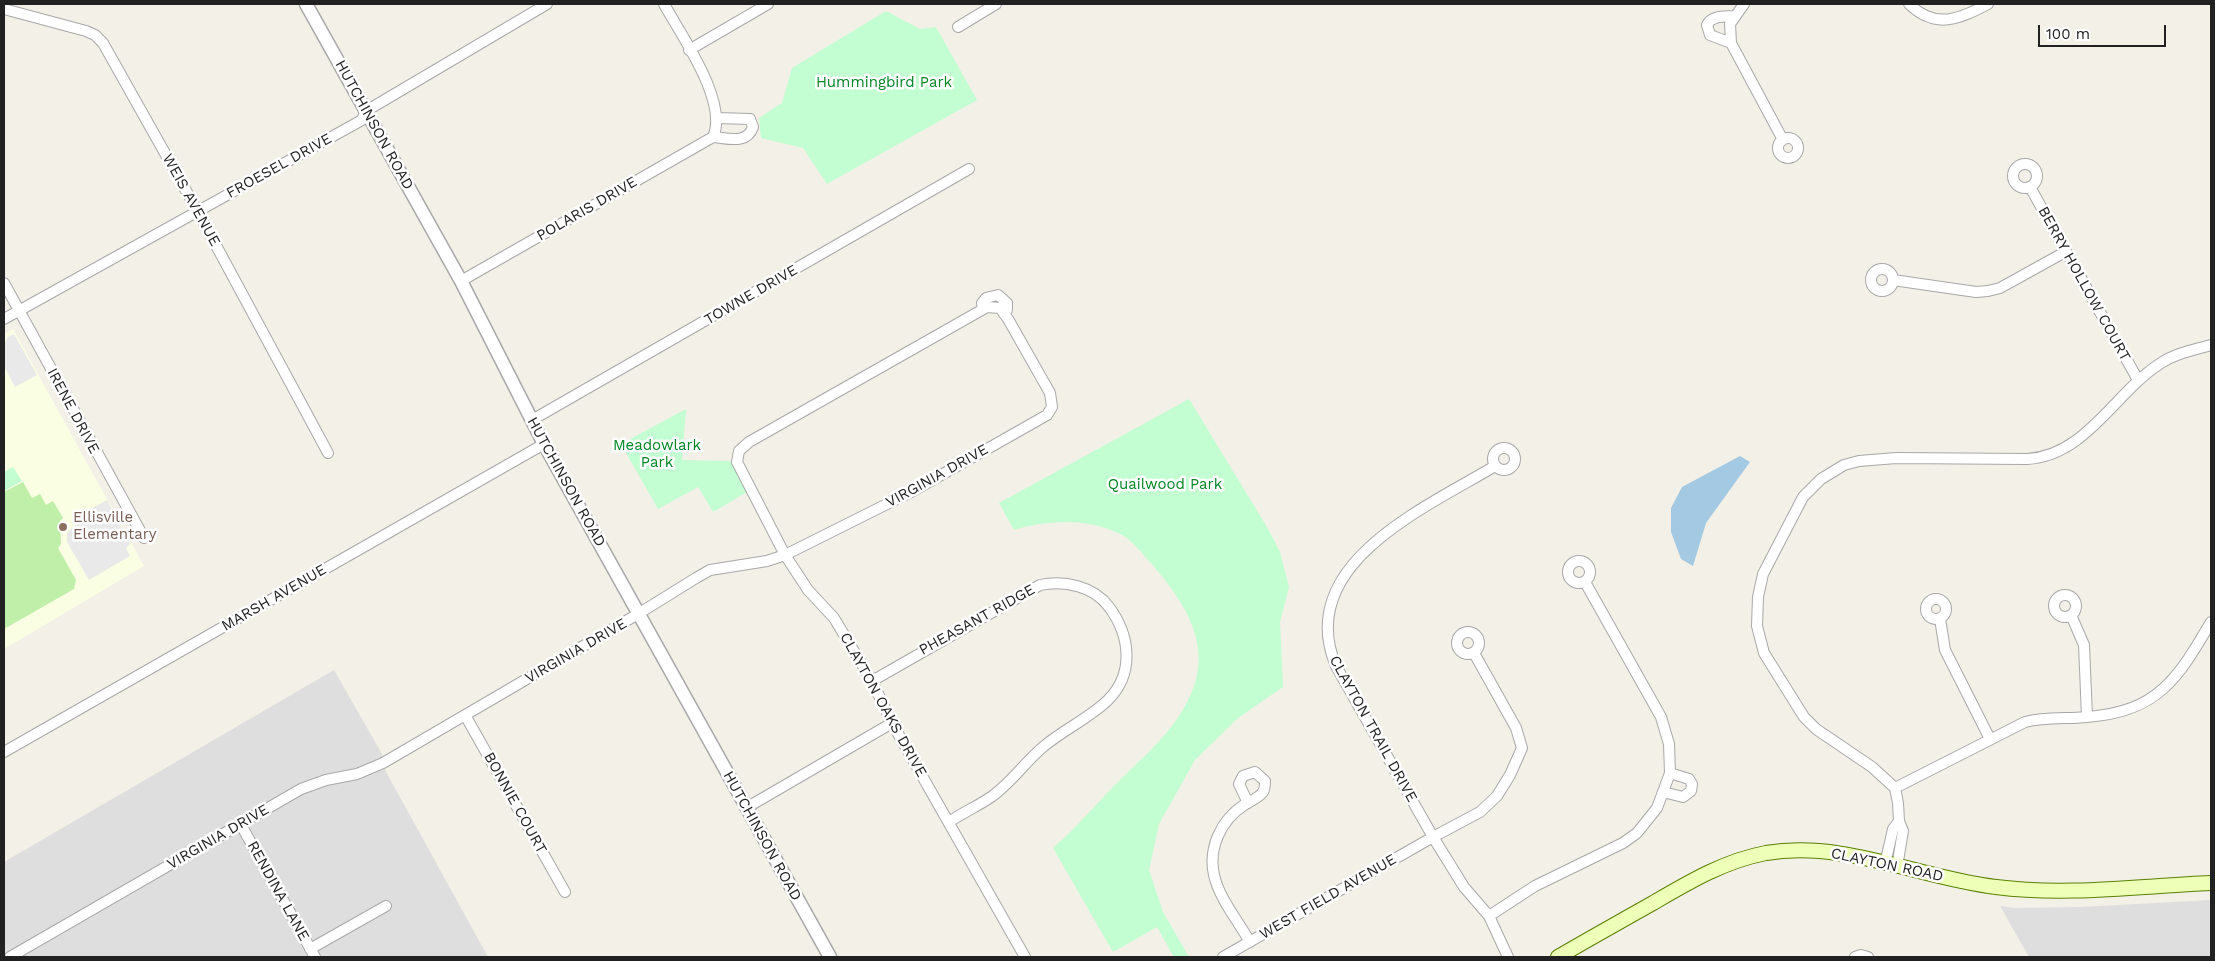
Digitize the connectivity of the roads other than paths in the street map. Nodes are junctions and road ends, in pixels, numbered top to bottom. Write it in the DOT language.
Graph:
graph roads {
  1 [pos="306,4"];
  2 [pos="547,4"];
  3 [pos="664,4"];
  4 [pos="768,4"];
  5 [pos="996,4"];
  6 [pos="1744,4"];
  7 [pos="1909,4"];
  8 [pos="1988,4"];
  9 [pos="4,9"];
  10 [pos="1735,16"];
  11 [pos="958,27"];
  12 [pos="1731,43"];
  13 [pos="690,50"];
  14 [pos="366,111"];
  15 [pos="717,121"];
  16 [pos="712,137"];
  17 [pos="1783,140"];
  18 [pos="969,169"];
  19 [pos="2030,187"];
  20 [pos="198,212"];
  21 [pos="2065,252"];
  22 [pos="1893,280"];
  23 [pos="461,281"];
  24 [pos="4,283"];
  25 [pos="19,311"];
  26 [pos="4,319"];
  27 [pos="2211,345"];
  28 [pos="2138,380"];
  29 [pos="532,420"];
  30 [pos="544,444"];
  31 [pos="328,453"];
  32 [pos="738,458"];
  33 [pos="1495,466"];
  34 [pos="144,538"];
  35 [pos="785,555"];
  36 [pos="1585,582"];
  37 [pos="638,614"];
  38 [pos="2071,615"];
  39 [pos="1940,619"];
  40 [pos="2211,622"];
  41 [pos="1474,652"];
  42 [pos="872,682"];
  43 [pos="465,715"];
  44 [pos="2088,717"];
  45 [pos="892,723"];
  46 [pos="1990,739"];
  47 [pos="4,752"];
  48 [pos="1670,774"];
  49 [pos="1895,788"];
  50 [pos="1663,792"];
  51 [pos="1248,803"];
  52 [pos="746,808"];
  53 [pos="949,822"];
  54 [pos="241,825"];
  55 [pos="1433,837"];
  56 [pos="1891,865"];
  57 [pos="2211,882"];
  58 [pos="564,892"];
  59 [pos="386,906"];
  60 [pos="1489,916"];
  61 [pos="1250,942"];
  62 [pos="312,953"];
  63 [pos="10,957"];
  64 [pos="830,957"];
  65 [pos="1025,957"];
  66 [pos="1224,957"];
  67 [pos="1508,957"];
  68 [pos="1559,957"];
  69 [pos="1855,957"];
  70 [pos="1868,957"];
  1 -- 14 [label="street, HUTCHINSON ROAD"];
  2 -- 14 [label="street, FROESEL DRIVE"];
  3 -- 13 [label="street"];
  4 -- 13 [label="street"];
  5 -- 11 [label="street"];
  6 -- 10 [label="street"];
  7 -- 8 [label="street"];
  9 -- 20 [label="street, WEIS AVENUE"];
  10 -- 12 [label="street"];
  10 -- 12 [label="street"];
  12 -- 17 [label="street"];
  13 -- 15 [label="street"];
  14 -- 20 [label="street, FROESEL DRIVE"];
  14 -- 23 [label="street, HUTCHINSON ROAD"];
  15 -- 16 [label="street"];
  15 -- 16 [label="street"];
  16 -- 23 [label="street, POLARIS DRIVE"];
  18 -- 29 [label="street, TOWNE DRIVE"];
  19 -- 21 [label="street, BERRY HOLLOW COURT"];
  20 -- 25 [label="street, FROESEL DRIVE"];
  20 -- 31 [label="street, WEIS AVENUE"];
  21 -- 22 [label="street"];
  21 -- 28 [label="street, BERRY HOLLOW COURT"];
  23 -- 29 [label="street, HUTCHINSON ROAD"];
  24 -- 25 [label="street, IRENE DRIVE"];
  25 -- 26 [label="street, FROESEL DRIVE"];
  25 -- 34 [label="street, IRENE DRIVE"];
  27 -- 28 [label="street"];
  28 -- 49 [label="street"];
  29 -- 30 [label="street, HUTCHINSON ROAD"];
  30 -- 37 [label="street, HUTCHINSON ROAD"];
  30 -- 47 [label="street, MARSH AVENUE"];
  32 -- 35 [label="street, CLAYTON OAKS DRIVE"];
  32 -- 35 [label="street, VIRGINIA DRIVE"];
  33 -- 55 [label="street, CLAYTON TRAIL DRIVE"];
  35 -- 37 [label="street, VIRGINIA DRIVE"];
  35 -- 42 [label="street, CLAYTON OAKS DRIVE"];
  36 -- 48 [label="street"];
  37 -- 43 [label="street, VIRGINIA DRIVE"];
  37 -- 52 [label="street, HUTCHINSON ROAD"];
  38 -- 44 [label="street"];
  39 -- 46 [label="street"];
  40 -- 44 [label="street"];
  41 -- 55 [label="street, WEST FIELD AVENUE"];
  42 -- 45 [label="street, CLAYTON OAKS DRIVE"];
  42 -- 53 [label="street, PHEASANT RIDGE"];
  43 -- 54 [label="street, VIRGINIA DRIVE"];
  43 -- 58 [label="street, BONNIE COURT"];
  44 -- 46 [label="street"];
  45 -- 52 [label="street"];
  45 -- 53 [label="street, CLAYTON OAKS DRIVE"];
  46 -- 49 [label="street"];
  48 -- 50 [label="street"];
  48 -- 50 [label="street"];
  49 -- 56 [label="street"];
  50 -- 60 [label="street"];
  51 -- 51 [label="street"];
  51 -- 61 [label="street"];
  52 -- 64 [label="street, HUTCHINSON ROAD"];
  53 -- 65 [label="street, CLAYTON OAKS DRIVE"];
  54 -- 62 [label="street, RENDINA LANE"];
  54 -- 63 [label="street, VIRGINIA DRIVE"];
  55 -- 60 [label="street, CLAYTON TRAIL DRIVE"];
  55 -- 61 [label="street, WEST FIELD AVENUE"];
  56 -- 57 [label="main road, CLAYTON ROAD"];
  56 -- 68 [label="main road, CLAYTON ROAD"];
  59 -- 62 [label="street"];
  60 -- 67 [label="street, CLAYTON TRAIL DRIVE"];
  61 -- 66 [label="street, WEST FIELD AVENUE"];
  69 -- 70 [label="street"];
}
